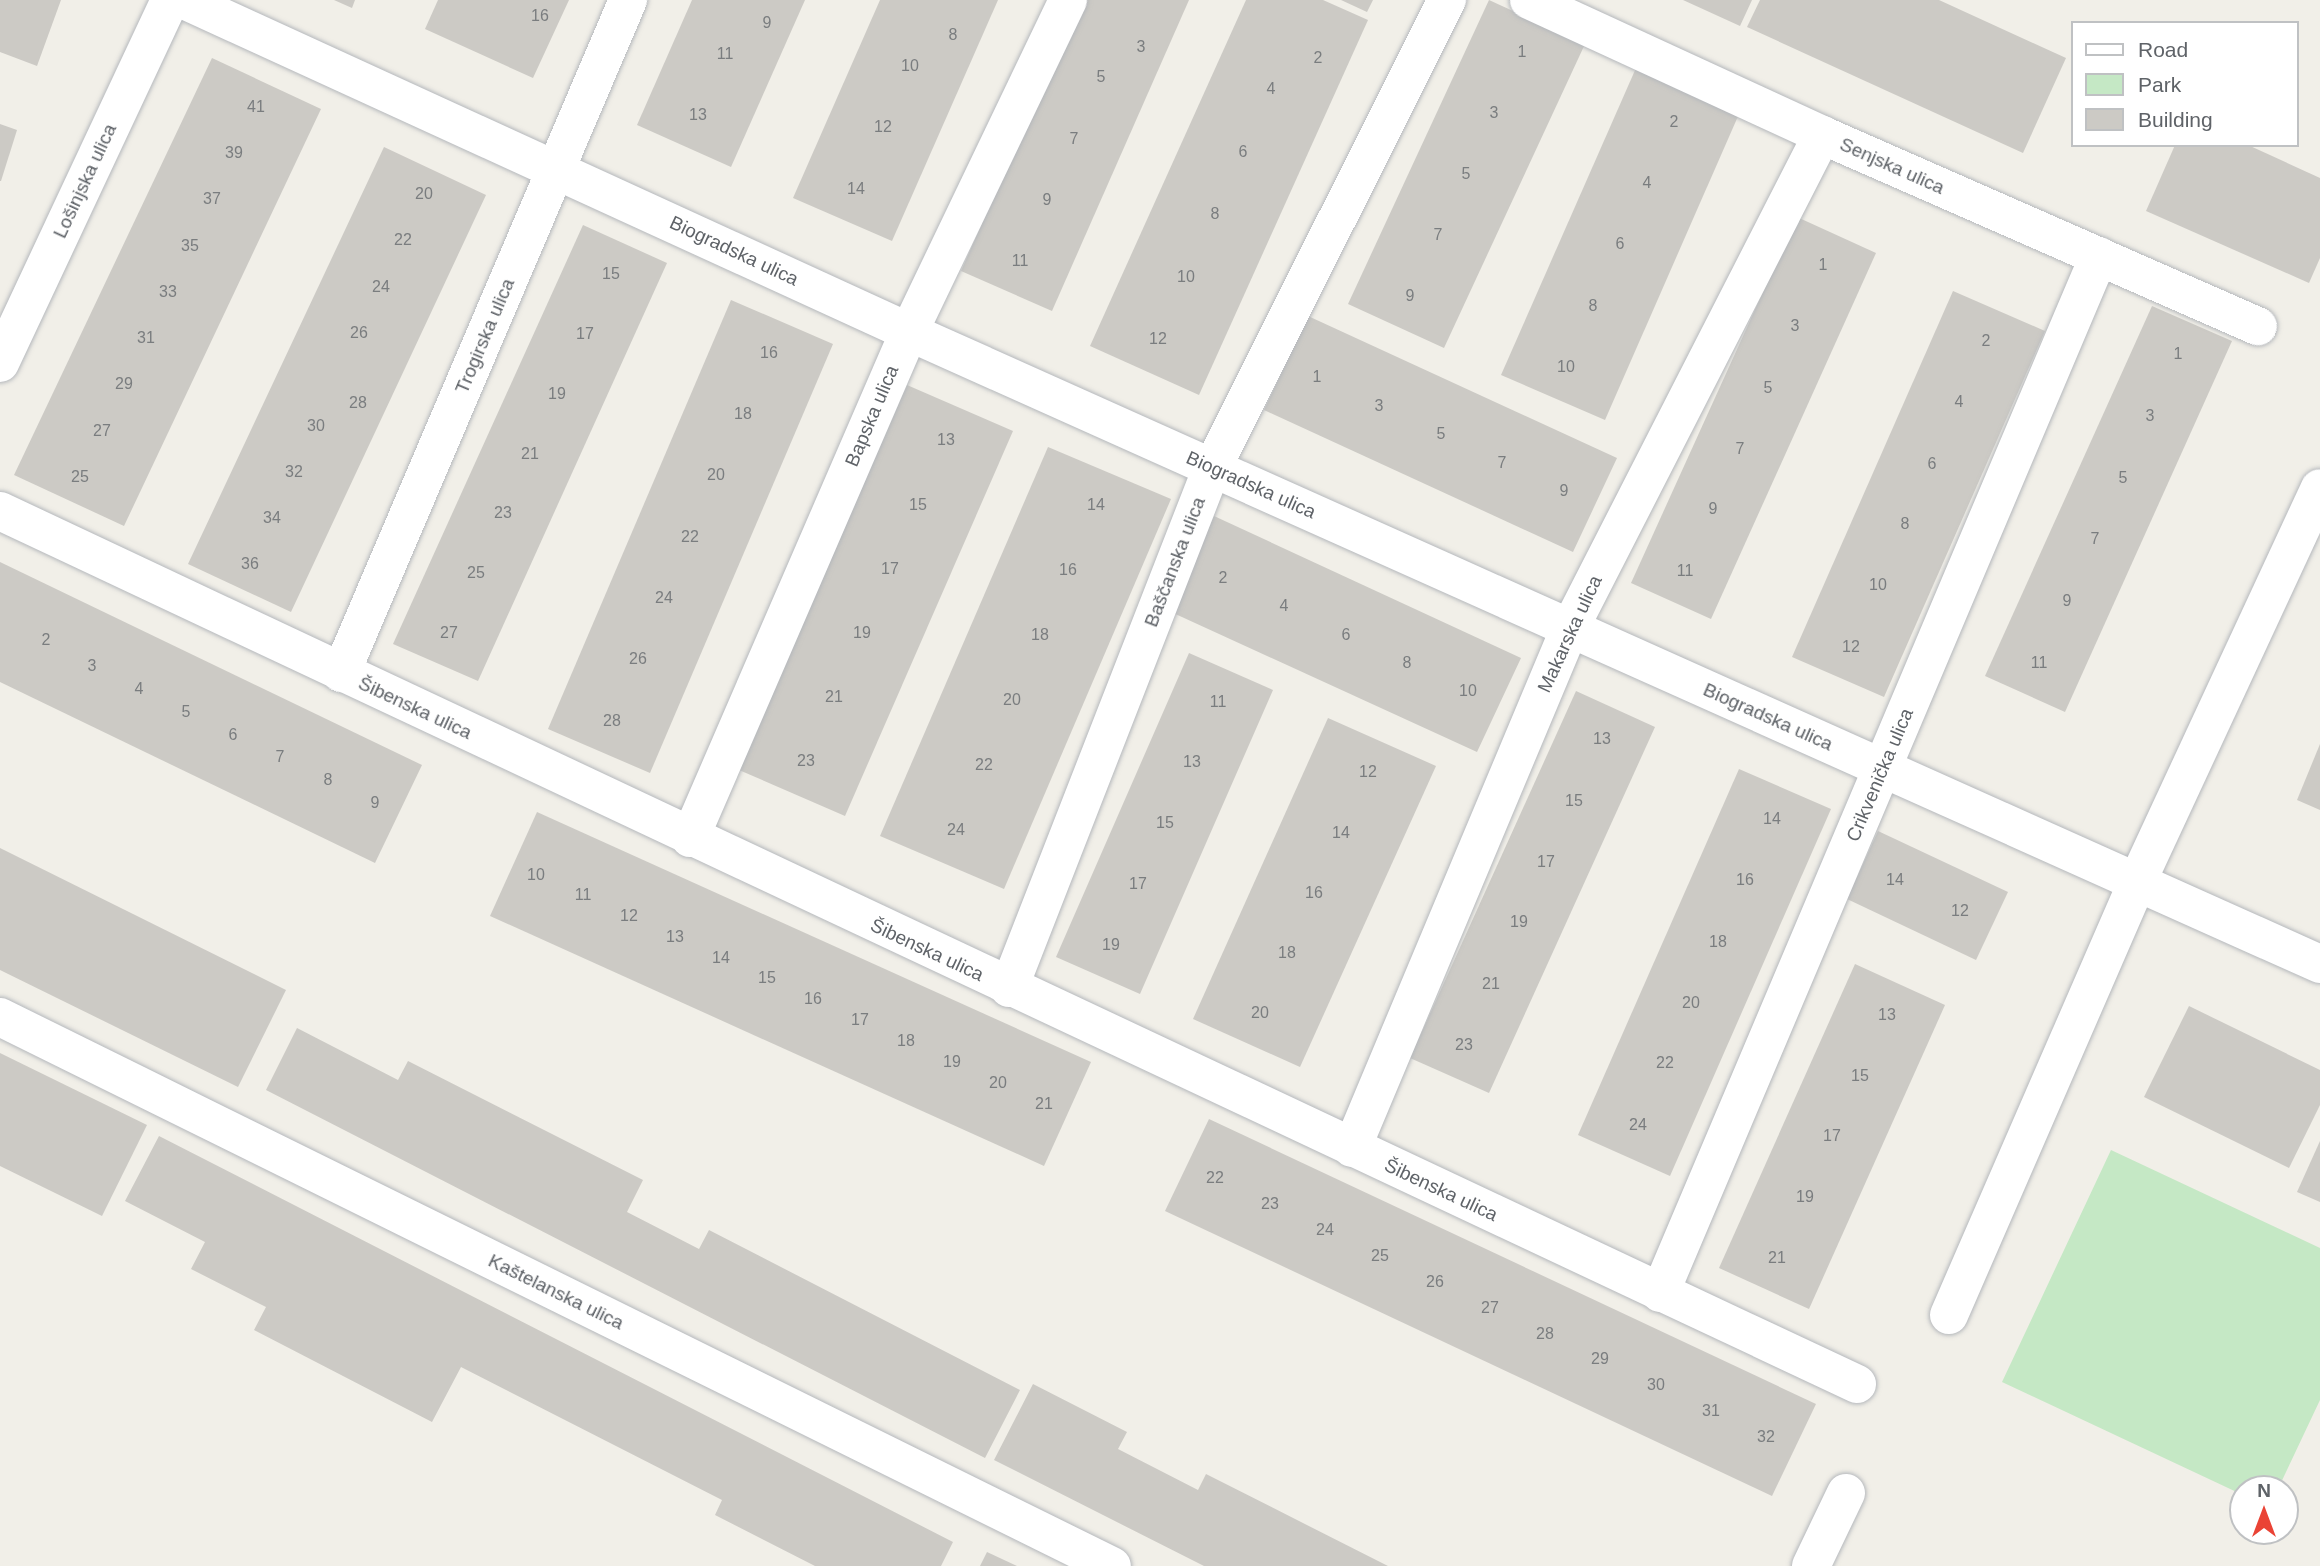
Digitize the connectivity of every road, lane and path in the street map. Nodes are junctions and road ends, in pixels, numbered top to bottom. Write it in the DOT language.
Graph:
graph roads {
  1 [pos="170,0"];
  2 [pos="184,0"];
  3 [pos="628,0"];
  4 [pos="1068,0"];
  5 [pos="1447,0"];
  6 [pos="1529,0"];
  7 [pos="1822,135"];
  8 [pos="556,169"];
  9 [pos="2099,256"];
  10 [pos="2258,326"];
  11 [pos="909,331"];
  12 [pos="0,363"];
  13 [pos="1212,468"];
  14 [pos="2320,488"];
  15 [pos="0,511"];
  16 [pos="1570,628"];
  17 [pos="341,673"];
  18 [pos="1882,769"];
  19 [pos="690,838"];
  20 [pos="2137,882"];
  21 [pos="2320,964"];
  22 [pos="1009,988"];
  23 [pos="0,1017"];
  24 [pos="1352,1148"];
  25 [pos="1660,1293"];
  26 [pos="1949,1315"];
  27 [pos="1857,1384"];
  28 [pos="1846,1493"];
  29 [pos="1112,1566"];
  30 [pos="1811,1566"];
  1 -- 12 [label="street, Lošinjska ulica"];
  2 -- 8 [label="street, Biogradska ulica"];
  3 -- 8 [label="street, Trogirska ulica"];
  4 -- 11 [label="street, Bapska ulica"];
  5 -- 13 [label="street, Baščanska ulica"];
  6 -- 7 [label="street, Senjska ulica"];
  7 -- 9 [label="street, Senjska ulica"];
  7 -- 16 [label="street, Makarska ulica"];
  8 -- 11 [label="street, Biogradska ulica"];
  8 -- 17 [label="street, Trogirska ulica"];
  9 -- 10 [label="street, Senjska ulica"];
  9 -- 18 [label="street, Crikvenička ulica"];
  11 -- 13 [label="street, Biogradska ulica"];
  11 -- 19 [label="street, Bapska ulica"];
  13 -- 16 [label="street, Biogradska ulica"];
  13 -- 22 [label="street, Baščanska ulica"];
  14 -- 20 [label="street"];
  15 -- 17 [label="street, Šibenska ulica"];
  16 -- 18 [label="street, Biogradska ulica"];
  16 -- 24 [label="street, Makarska ulica"];
  17 -- 19 [label="street, Šibenska ulica"];
  18 -- 20 [label="street, Biogradska ulica"];
  18 -- 25 [label="street, Crikvenička ulica"];
  19 -- 22 [label="street, Šibenska ulica"];
  20 -- 21 [label="street, Biogradska ulica"];
  20 -- 26 [label="street"];
  22 -- 24 [label="street, Šibenska ulica"];
  23 -- 29 [label="street, Kaštelanska ulica"];
  24 -- 25 [label="street, Šibenska ulica"];
  25 -- 27 [label="street, Šibenska ulica"];
  28 -- 30 [label="street"];
}
